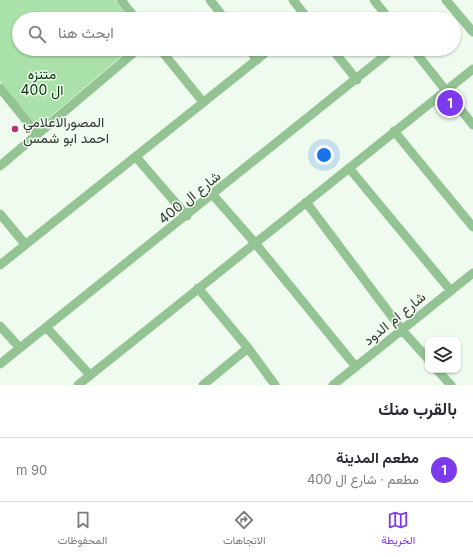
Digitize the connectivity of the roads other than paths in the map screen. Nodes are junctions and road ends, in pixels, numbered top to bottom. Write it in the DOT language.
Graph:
graph roads {
  1 [pos="121,0"];
  2 [pos="210,0"];
  3 [pos="293,0"];
  4 [pos="374,0"];
  5 [pos="446,0"];
  6 [pos="130,12"];
  7 [pos="219,12"];
  8 [pos="302,12"];
  9 [pos="384,12"];
  10 [pos="456,12"];
  11 [pos="461,18"];
  12 [pos="473,32"];
  13 [pos="130,56"];
  14 [pos="166,56"];
  15 [pos="254,56"];
  16 [pos="262,56"];
  17 [pos="338,56"];
  18 [pos="385,56"];
  19 [pos="418,56"];
  20 [pos="257,60"];
  21 [pos="473,69"];
  22 [pos="357,80"];
  23 [pos="0,88"];
  24 [pos="446,91"];
  25 [pos="204,102"];
  26 [pos="473,125"];
  27 [pos="394,131"];
  28 [pos="37,134"];
  29 [pos="136,156"];
  30 [pos="0,166"];
  31 [pos="349,168"];
  32 [pos="213,195"];
  33 [pos="306,202"];
  34 [pos="0,214"];
  35 [pos="187,216"];
  36 [pos="473,227"];
  37 [pos="255,243"];
  38 [pos="25,244"];
  39 [pos="0,265"];
  40 [pos="473,273"];
  41 [pos="198,288"];
  42 [pos="451,291"];
  43 [pos="0,326"];
  44 [pos="46,327"];
  45 [pos="402,330"];
  46 [pos="20,348"];
  47 [pos="248,348"];
  48 [pos="425,356"];
  49 [pos="0,364"];
  50 [pos="356,367"];
  51 [pos="441,373"];
  52 [pos="90,375"];
  53 [pos="78,385"];
  54 [pos="203,385"];
  55 [pos="275,385"];
  56 [pos="333,385"];
  57 [pos="451,385"];
  1 -- 6 [label="street"];
  2 -- 7 [label="street"];
  3 -- 8 [label="street"];
  4 -- 9 [label="street"];
  5 -- 10 [label="street"];
  11 -- 12 [label="street"];
  13 -- 28 [label="street"];
  14 -- 25 [label="street"];
  15 -- 20 [label="street"];
  16 -- 20 [label="street"];
  17 -- 22 [label="street"];
  18 -- 22 [label="street, شارع ال 400"];
  19 -- 24 [label="street"];
  20 -- 25 [label="street"];
  21 -- 24 [label="street"];
  22 -- 32 [label="street, شارع ال 400"];
  23 -- 28 [label="street"];
  24 -- 26 [label="street"];
  24 -- 27 [label="street"];
  25 -- 29 [label="street"];
  27 -- 31 [label="street"];
  27 -- 36 [label="street"];
  28 -- 30 [label="street"];
  29 -- 35 [label="street"];
  29 -- 38 [label="street"];
  31 -- 33 [label="street"];
  31 -- 42 [label="street"];
  32 -- 35 [label="street, شارع ال 400"];
  32 -- 37 [label="street"];
  33 -- 37 [label="street"];
  33 -- 45 [label="street"];
  34 -- 38 [label="street"];
  35 -- 44 [label="street, شارع ال 400"];
  37 -- 41 [label="street"];
  37 -- 50 [label="street"];
  38 -- 39 [label="street"];
  40 -- 42 [label="street, شارع ام الدود"];
  41 -- 47 [label="street"];
  41 -- 52 [label="street"];
  42 -- 45 [label="street, شارع ام الدود"];
  43 -- 46 [label="street"];
  44 -- 46 [label="street, شارع ال 400"];
  44 -- 52 [label="street"];
  45 -- 48 [label="street"];
  45 -- 50 [label="street, شارع ام الدود"];
  46 -- 49 [label="street, شارع ال 400"];
  47 -- 54 [label="street"];
  47 -- 55 [label="street"];
  50 -- 56 [label="street, شارع ام الدود"];
  51 -- 57 [label="street"];
  52 -- 53 [label="street"];
}
